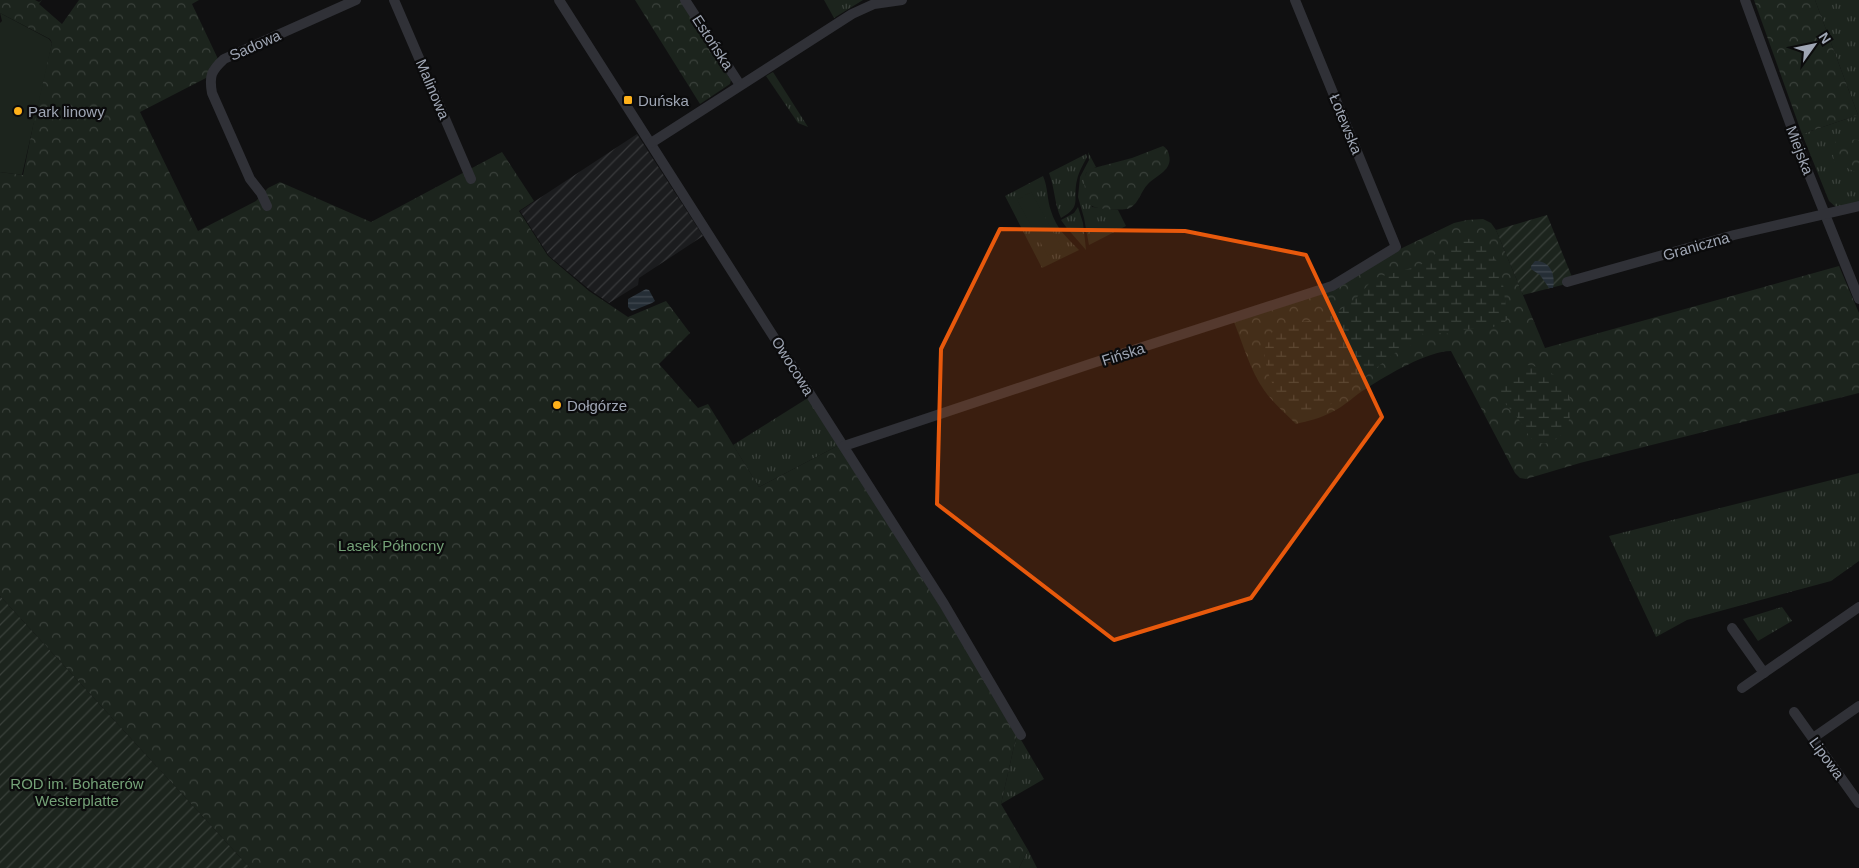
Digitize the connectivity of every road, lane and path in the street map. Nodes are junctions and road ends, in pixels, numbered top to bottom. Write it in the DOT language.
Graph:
graph roads {
  1 [pos="356,0"];
  2 [pos="394,0"];
  3 [pos="559,0"];
  4 [pos="685,0"];
  5 [pos="902,0"];
  6 [pos="1296,0"];
  7 [pos="1744,0"];
  8 [pos="881,1"];
  9 [pos="740,84"];
  10 [pos="651,144"];
  11 [pos="471,179"];
  12 [pos="267,206"];
  13 [pos="1859,206"];
  14 [pos="1826,215"];
  15 [pos="1396,247"];
  16 [pos="1567,282"];
  17 [pos="1858,292"];
  18 [pos="844,446"];
  19 [pos="1857,612"];
  20 [pos="1732,628"];
  21 [pos="1764,673"];
  22 [pos="1742,688"];
  23 [pos="1859,706"];
  24 [pos="1794,712"];
  25 [pos="1021,735"];
  26 [pos="1813,738"];
  27 [pos="1859,803"];
  1 -- 12 [label="street, Sadowa"];
  2 -- 11 [label="street, Malinowa"];
  3 -- 10 [label="street, Owocowa"];
  4 -- 9 [label="street, Estońska"];
  5 -- 8 [label="street"];
  6 -- 15 [label="street, Łotewska"];
  7 -- 14 [label="street, Miejska"];
  8 -- 9 [label="street"];
  9 -- 10 [label="street"];
  10 -- 18 [label="street, Owocowa"];
  13 -- 14 [label="street, Graniczna"];
  14 -- 16 [label="street, Graniczna"];
  14 -- 17 [label="street, Miejska"];
  15 -- 18 [label="street, Fińska"];
  18 -- 25 [label="street, Owocowa"];
  19 -- 21 [label="street"];
  20 -- 21 [label="street"];
  21 -- 22 [label="street"];
  23 -- 26 [label="street"];
  24 -- 26 [label="street, Lipowa"];
  26 -- 27 [label="street, Lipowa"];
}
